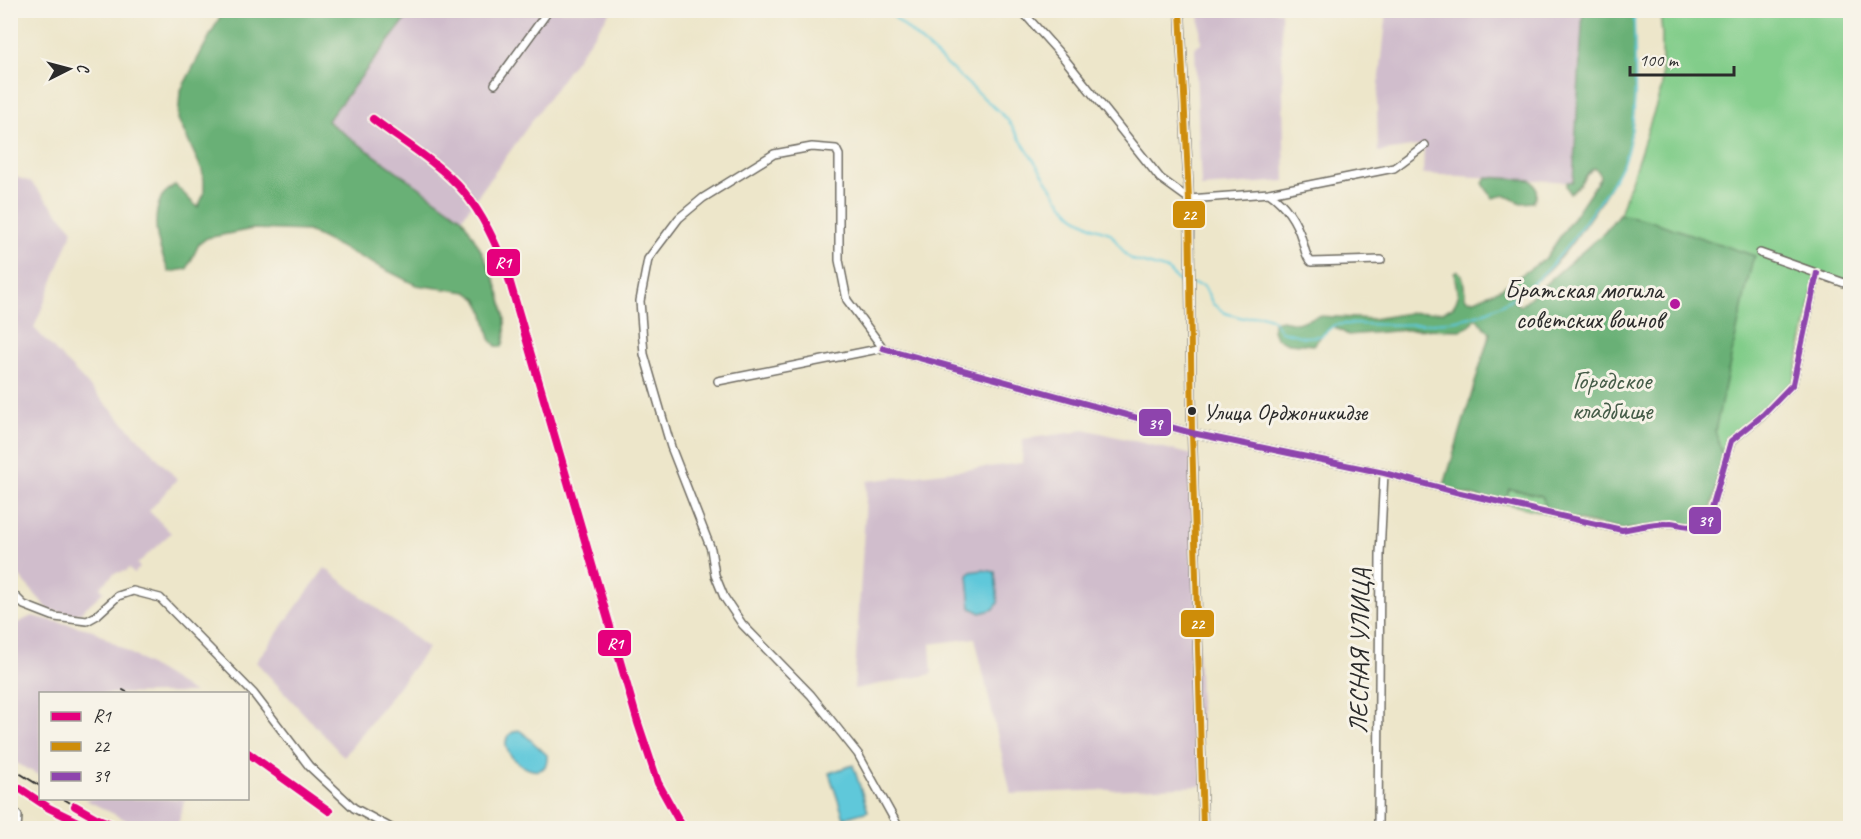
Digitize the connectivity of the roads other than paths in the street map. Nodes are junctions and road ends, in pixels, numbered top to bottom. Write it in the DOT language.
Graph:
graph roads {
  1 [pos="549,10"];
  2 [pos="1021,10"];
  3 [pos="1180,10"];
  4 [pos="495,84"];
  5 [pos="1425,145"];
  6 [pos="1269,193"];
  7 [pos="1189,199"];
  8 [pos="1760,253"];
  9 [pos="1381,260"];
  10 [pos="1816,273"];
  11 [pos="1851,285"];
  12 [pos="882,348"];
  13 [pos="718,381"];
  14 [pos="1192,433"];
  15 [pos="1384,473"];
  16 [pos="10,591"];
  17 [pos="10,806"];
  18 [pos="17,828"];
  19 [pos="391,828"];
  20 [pos="899,828"];
  21 [pos="1203,828"];
  22 [pos="1378,828"];
  1 -- 4 [label="street"];
  2 -- 7 [label="street"];
  3 -- 7 [label="street"];
  5 -- 6 [label="street"];
  6 -- 7 [label="street"];
  6 -- 9 [label="street"];
  7 -- 14 [label="street"];
  8 -- 10 [label="street"];
  10 -- 11 [label="street"];
  10 -- 15 [label="street"];
  12 -- 13 [label="street"];
  12 -- 14 [label="street"];
  12 -- 20 [label="street"];
  14 -- 15 [label="street"];
  14 -- 21 [label="street"];
  15 -- 22 [label="street, ЛЕСНАЯ УЛИЦА"];
  16 -- 19 [label="street"];
  17 -- 18 [label="street"];
}
